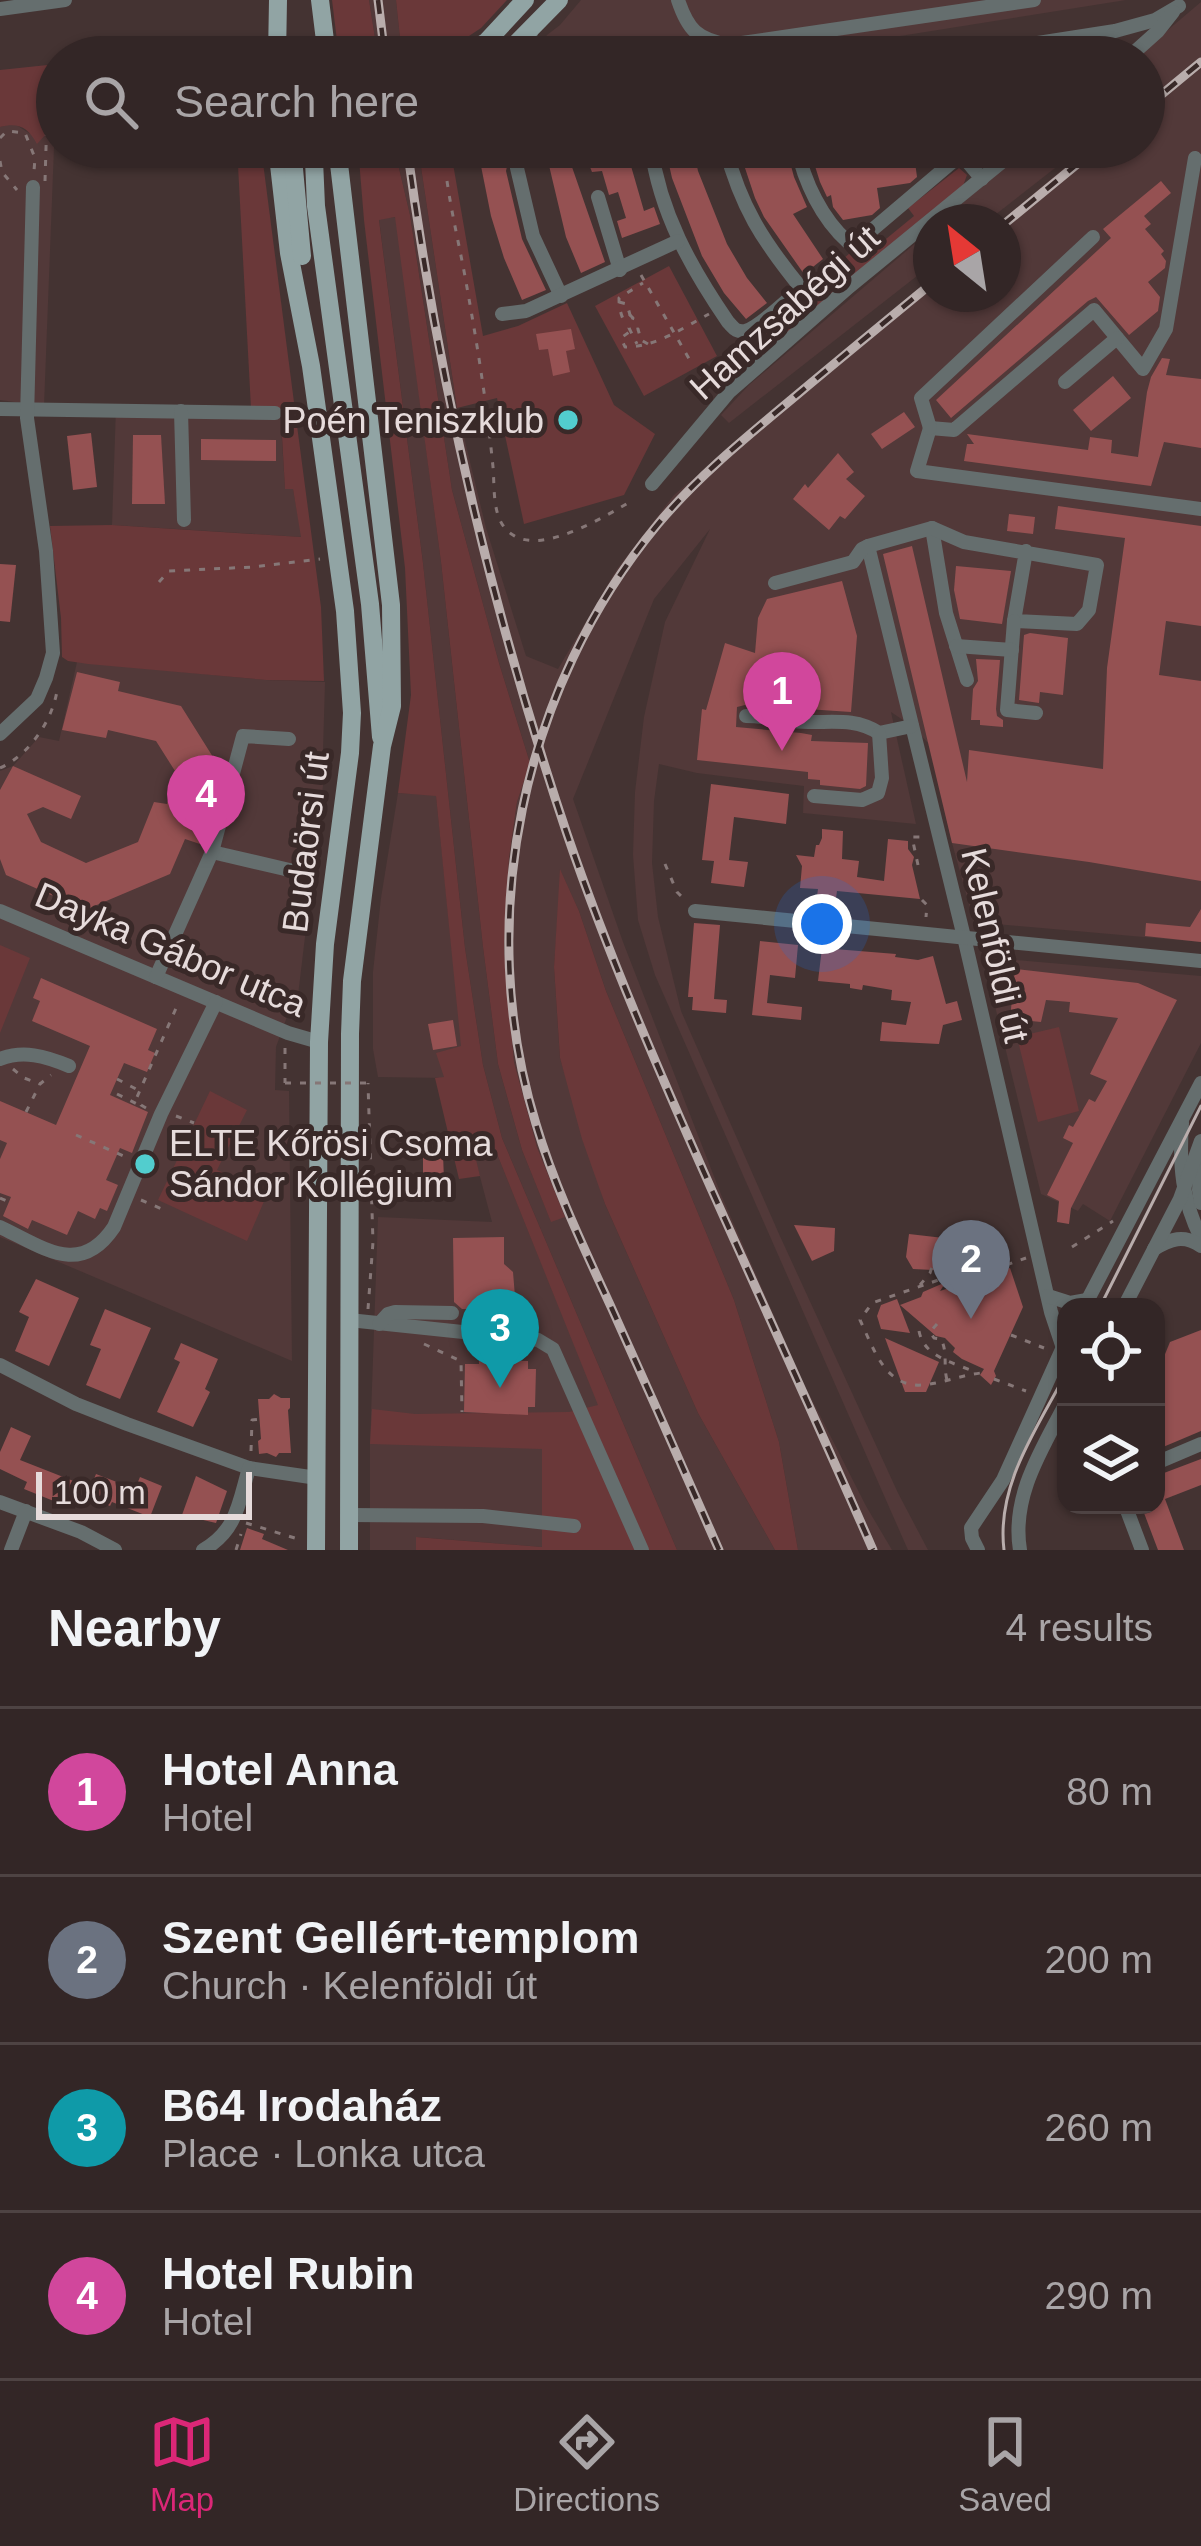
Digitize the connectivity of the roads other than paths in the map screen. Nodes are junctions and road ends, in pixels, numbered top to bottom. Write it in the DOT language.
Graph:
graph roads {
  1 [pos="65,0"];
  2 [pos="278,0"];
  3 [pos="320,0"];
  4 [pos="559,0"];
  5 [pos="678,0"];
  6 [pos="1034,0"];
  7 [pos="39,2"];
  8 [pos="1182,3"];
  9 [pos="518,4"];
  10 [pos="0,9"];
  11 [pos="1138,26"];
  12 [pos="531,30"];
  13 [pos="273,36"];
  14 [pos="324,36"];
  15 [pos="491,36"];
  16 [pos="525,36"];
  17 [pos="530,36"];
  18 [pos="699,36"];
  19 [pos="789,36"];
  20 [pos="1076,36"];
  21 [pos="1130,36"];
  22 [pos="1152,36"];
  23 [pos="1195,158"];
  24 [pos="280,168"];
  25 [pos="294,168"];
  26 [pos="315,168"];
  27 [pos="339,168"];
  28 [pos="518,168"];
  29 [pos="655,168"];
  30 [pos="731,168"];
  31 [pos="805,168"];
  32 [pos="945,168"];
  33 [pos="974,168"];
  34 [pos="995,168"];
  35 [pos="982,179"];
  36 [pos="33,192"];
  37 [pos="598,197"];
  38 [pos="1093,237"];
  39 [pos="678,241"];
  40 [pos="627,266"];
  41 [pos="562,296"];
  42 [pos="502,314"];
  43 [pos="1117,338"];
  44 [pos="311,366"];
  45 [pos="1065,382"];
  46 [pos="0,409"];
  47 [pos="28,409"];
  48 [pos="181,412"];
  49 [pos="275,412"];
  50 [pos="930,428"];
  51 [pos="652,484"];
  52 [pos="1201,509"];
  53 [pos="184,520"];
  54 [pos="932,528"];
  55 [pos="868,546"];
  56 [pos="1026,551"];
  57 [pos="775,584"];
  58 [pos="1014,621"];
  59 [pos="956,646"];
  60 [pos="1012,650"];
  61 [pos="967,680"];
  62 [pos="1036,713"];
  63 [pos="746,716"];
  64 [pos="912,726"];
  65 [pos="879,733"];
  66 [pos="0,734"];
  67 [pos="290,739"];
  68 [pos="382,746"];
  69 [pos="814,796"];
  70 [pos="212,852"];
  71 [pos="298,872"];
  72 [pos="0,911"];
  73 [pos="695,911"];
  74 [pos="964,938"];
  75 [pos="1201,961"];
  76 [pos="157,976"];
  77 [pos="216,1002"];
  78 [pos="319,1042"];
  79 [pos="1,1060"];
  80 [pos="69,1066"];
  81 [pos="1201,1083"];
  82 [pos="1183,1118"];
  83 [pos="1201,1141"];
  84 [pos="1201,1160"];
  85 [pos="1183,1192"];
  86 [pos="1201,1203"];
  87 [pos="0,1227"];
  88 [pos="1201,1242"];
  89 [pos="1154,1249"];
  90 [pos="1048,1296"];
  91 [pos="1088,1298"];
  92 [pos="1129,1298"];
  93 [pos="1057,1299"];
  94 [pos="452,1313"];
  95 [pos="365,1322"];
  96 [pos="1057,1324"];
  97 [pos="0,1365"];
  98 [pos="1057,1366"];
  99 [pos="1064,1406"];
  100 [pos="1201,1444"];
  101 [pos="1165,1459"];
  102 [pos="250,1460"];
  103 [pos="316,1478"];
  104 [pos="1003,1480"];
  105 [pos="1024,1490"];
  106 [pos="0,1502"];
  107 [pos="26,1511"];
  108 [pos="1128,1514"];
  109 [pos="349,1515"];
  110 [pos="574,1526"];
  111 [pos="87,1543"];
  112 [pos="10,1550"];
  113 [pos="115,1550"];
  114 [pos="203,1550"];
  115 [pos="316,1550"];
  116 [pos="349,1550"];
  117 [pos="642,1550"];
  118 [pos="978,1550"];
  119 [pos="1020,1550"];
  120 [pos="1142,1550"];
  1 -- 7 [label="street"];
  2 -- 13 [label="main road"];
  3 -- 14 [label="main road"];
  4 -- 12 [label="main road"];
  5 -- 18 [label="street"];
  6 -- 19 [label="street"];
  7 -- 10 [label="street"];
  8 -- 11 [label="street"];
  8 -- 22 [label="street"];
  9 -- 15 [label="main road"];
  11 -- 20 [label="street"];
  11 -- 21 [label="street"];
  12 -- 16 [label="main road"];
  12 -- 17 [label="street"];
  23 -- 43 [label="street"];
  24 -- 44 [label="main road, Budaörsi út"];
  25 -- 44 [label="main road"];
  26 -- 68 [label="main road, Budaörsi út"];
  27 -- 68 [label="main road, Budaörsi út"];
  28 -- 41 [label="street"];
  29 -- 39 [label="street"];
  30 -- 39 [label="street"];
  31 -- 32 [label="street"];
  33 -- 35 [label="street"];
  34 -- 35 [label="street, Hamzsabégi út"];
  35 -- 51 [label="street, Hamzsabégi út"];
  36 -- 47 [label="street"];
  37 -- 40 [label="street"];
  38 -- 50 [label="street"];
  39 -- 40 [label="street"];
  40 -- 41 [label="street"];
  41 -- 42 [label="street"];
  43 -- 45 [label="street"];
  43 -- 50 [label="street"];
  44 -- 78 [label="main road, Budaörsi út"];
  46 -- 47 [label="street"];
  47 -- 48 [label="street"];
  47 -- 66 [label="street"];
  48 -- 49 [label="street"];
  48 -- 53 [label="street"];
  50 -- 52 [label="street"];
  54 -- 55 [label="street"];
  54 -- 56 [label="street"];
  54 -- 59 [label="street"];
  55 -- 57 [label="street"];
  55 -- 64 [label="street, Kelenföldi út"];
  56 -- 58 [label="street"];
  56 -- 58 [label="street"];
  58 -- 60 [label="street"];
  59 -- 60 [label="street"];
  59 -- 61 [label="street"];
  60 -- 62 [label="street"];
  63 -- 65 [label="street"];
  64 -- 65 [label="street"];
  64 -- 74 [label="street, Kelenföldi út"];
  65 -- 69 [label="street"];
  67 -- 70 [label="street"];
  68 -- 95 [label="main road, Budaörsi út"];
  70 -- 71 [label="street"];
  70 -- 76 [label="street"];
  72 -- 76 [label="street, Dayka Gábor utca"];
  73 -- 74 [label="street"];
  74 -- 75 [label="street"];
  74 -- 90 [label="street, Kelenföldi út"];
  76 -- 77 [label="street, Dayka Gábor utca"];
  77 -- 78 [label="street, Dayka Gábor utca"];
  77 -- 87 [label="street"];
  78 -- 103 [label="main road, Budaörsi út"];
  79 -- 80 [label="street"];
  81 -- 82 [label="street"];
  82 -- 85 [label="street"];
  82 -- 91 [label="street"];
  83 -- 85 [label="street"];
  84 -- 86 [label="street"];
  85 -- 88 [label="street"];
  85 -- 89 [label="street"];
  88 -- 89 [label="street"];
  89 -- 92 [label="street"];
  90 -- 93 [label="street"];
  90 -- 96 [label="street, Kelenföldi út"];
  94 -- 95 [label="street"];
  95 -- 109 [label="main road, Budaörsi út"];
  95 -- 117 [label="street"];
  97 -- 102 [label="street"];
  98 -- 104 [label="street"];
  99 -- 105 [label="street"];
  100 -- 101 [label="street"];
  102 -- 103 [label="street"];
  102 -- 114 [label="street"];
  103 -- 115 [label="main road, Budaörsi út"];
  104 -- 105 [label="street"];
  104 -- 118 [label="street"];
  105 -- 119 [label="street"];
  106 -- 107 [label="street"];
  107 -- 111 [label="street"];
  107 -- 112 [label="street"];
  108 -- 120 [label="street"];
  109 -- 110 [label="street"];
  109 -- 116 [label="main road, Budaörsi út"];
  111 -- 113 [label="street"];
}
